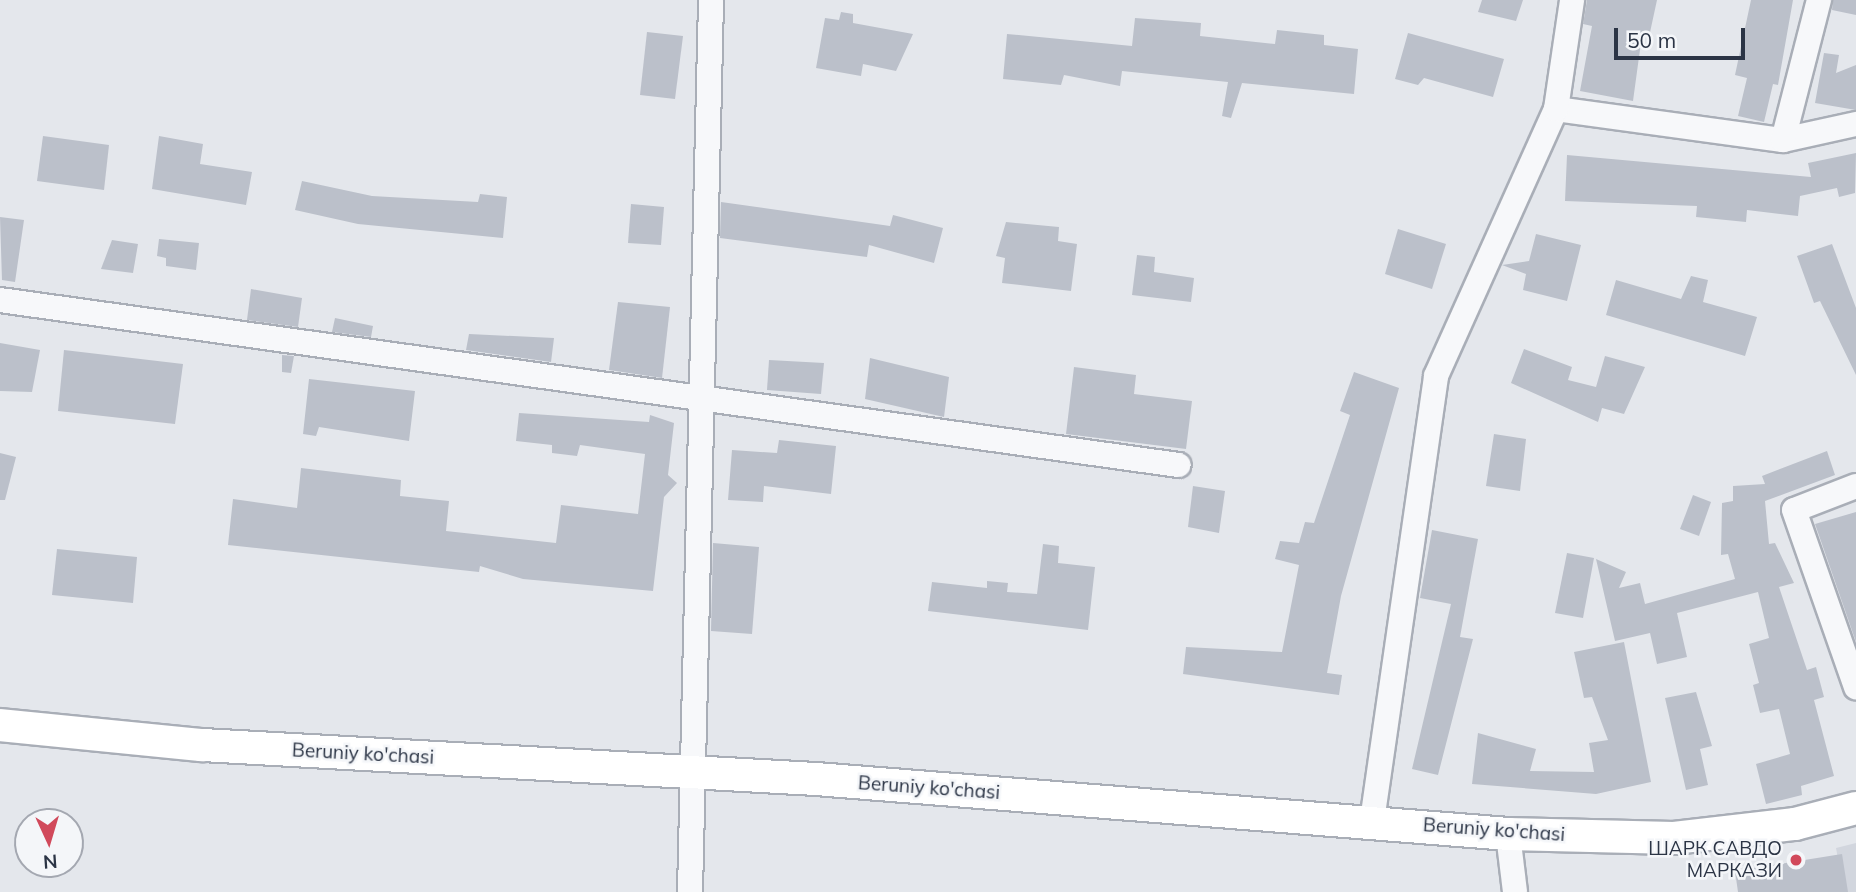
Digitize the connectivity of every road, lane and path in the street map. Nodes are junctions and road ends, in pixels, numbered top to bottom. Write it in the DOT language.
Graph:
graph roads {
  1 [pos="710,0"];
  2 [pos="1572,0"];
  3 [pos="1819,0"];
  4 [pos="1556,109"];
  5 [pos="1856,124"];
  6 [pos="1783,140"];
  7 [pos="0,300"];
  8 [pos="699,397"];
  9 [pos="1179,465"];
  10 [pos="1856,486"];
  11 [pos="1856,687"];
  12 [pos="0,725"];
  13 [pos="689,772"];
  14 [pos="1856,808"];
  15 [pos="1371,821"];
  16 [pos="1508,834"];
  17 [pos="690,892"];
  18 [pos="1515,892"];
  1 -- 8 [label="street"];
  2 -- 4 [label="street"];
  3 -- 6 [label="street"];
  4 -- 6 [label="street"];
  4 -- 15 [label="street"];
  5 -- 6 [label="street"];
  7 -- 8 [label="street"];
  8 -- 9 [label="street"];
  8 -- 13 [label="street"];
  10 -- 11 [label="street"];
  12 -- 13 [label="main road, Beruniy ko'chasi"];
  13 -- 15 [label="main road, Beruniy ko'chasi"];
  13 -- 17 [label="street"];
  14 -- 16 [label="main road, Beruniy ko'chasi"];
  15 -- 16 [label="main road, Beruniy ko'chasi"];
  16 -- 18 [label="street"];
}
